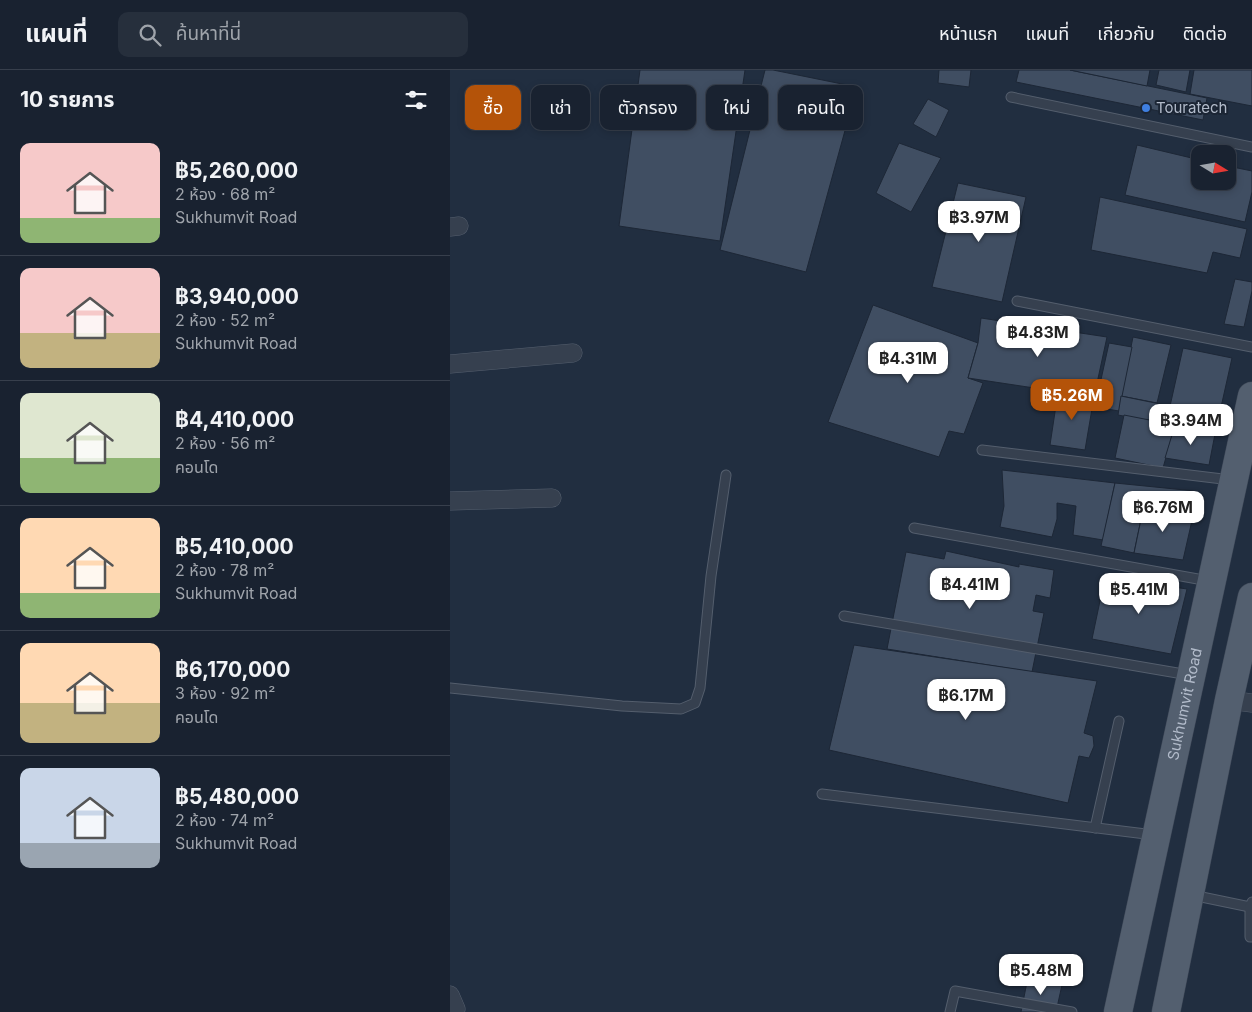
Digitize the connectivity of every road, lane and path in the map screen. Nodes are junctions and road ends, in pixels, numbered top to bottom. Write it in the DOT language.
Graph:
graph roads {
  1 [pos="1011,97"];
  2 [pos="1252,147"];
  3 [pos="1017,301"];
  4 [pos="1252,347"];
  5 [pos="573,353"];
  6 [pos="450,364"];
  7 [pos="1252,396"];
  8 [pos="982,450"];
  9 [pos="726,475"];
  10 [pos="1234,481"];
  11 [pos="552,498"];
  12 [pos="450,501"];
  13 [pos="914,528"];
  14 [pos="1212,581"];
  15 [pos="1252,598"];
  16 [pos="844,616"];
  17 [pos="1191,675"];
  18 [pos="450,688"];
  19 [pos="1240,701"];
  20 [pos="1119,721"];
  21 [pos="822,794"];
  22 [pos="1095,828"];
  23 [pos="1157,836"];
  24 [pos="1190,894"];
  25 [pos="1251,905"];
  26 [pos="1252,938"];
  27 [pos="950,1012"];
  28 [pos="1072,1012"];
  29 [pos="1118,1012"];
  30 [pos="1166,1012"];
  1 -- 2 [label="lane"];
  3 -- 4 [label="lane"];
  5 -- 6 [label="street"];
  7 -- 10 [label="main road, Sukhumvit Road"];
  8 -- 10 [label="lane"];
  9 -- 18 [label="lane"];
  10 -- 14 [label="main road, Sukhumvit Road"];
  11 -- 12 [label="street"];
  13 -- 14 [label="lane"];
  14 -- 17 [label="main road, Sukhumvit Road"];
  15 -- 19 [label="main road"];
  16 -- 17 [label="lane"];
  17 -- 23 [label="main road, Sukhumvit Road"];
  19 -- 24 [label="main road"];
  20 -- 22 [label="lane"];
  21 -- 22 [label="lane"];
  22 -- 23 [label="lane"];
  23 -- 29 [label="main road, Sukhumvit Road"];
  24 -- 25 [label="lane"];
  24 -- 30 [label="main road"];
  25 -- 26 [label="lane"];
  27 -- 28 [label="lane"];
}
